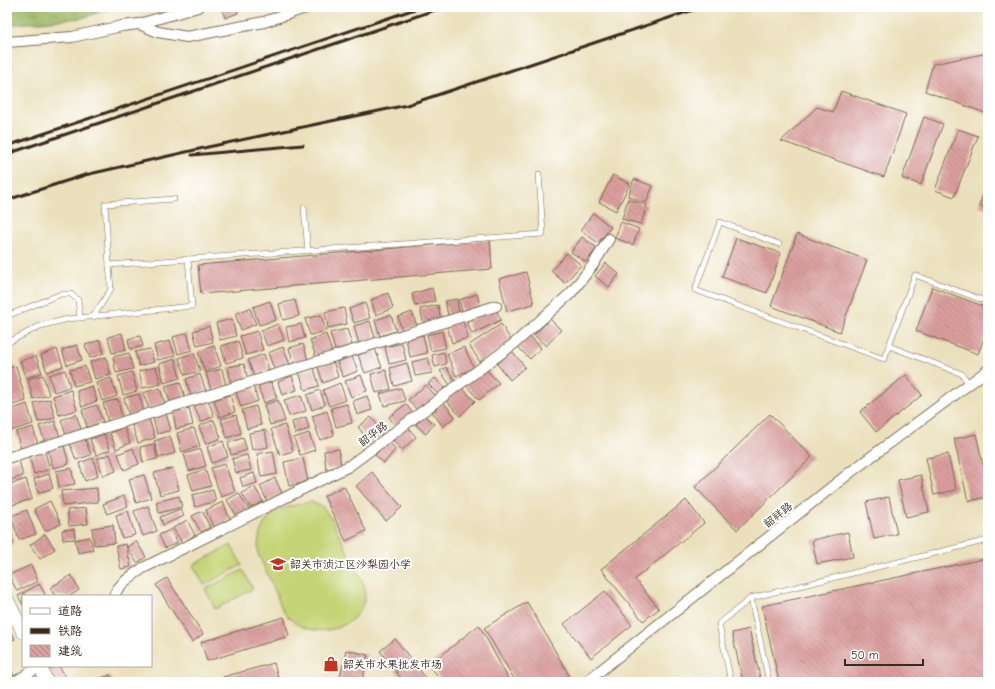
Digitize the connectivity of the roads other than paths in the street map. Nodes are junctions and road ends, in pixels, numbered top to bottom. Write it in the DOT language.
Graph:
graph roads {
  1 [pos="198,7"];
  2 [pos="308,7"];
  3 [pos="139,24"];
  4 [pos="7,42"];
  5 [pos="539,174"];
  6 [pos="174,199"];
  7 [pos="304,208"];
  8 [pos="609,239"];
  9 [pos="779,244"];
  10 [pos="308,251"];
  11 [pos="188,259"];
  12 [pos="109,264"];
  13 [pos="988,302"];
  14 [pos="496,306"];
  15 [pos="7,316"];
  16 [pos="93,317"];
  17 [pos="80,318"];
  18 [pos="7,343"];
  19 [pos="889,346"];
  20 [pos="988,370"];
  21 [pos="969,384"];
  22 [pos="7,458"];
  23 [pos="988,540"];
  24 [pos="114,595"];
  25 [pos="751,598"];
  26 [pos="7,599"];
  27 [pos="22,630"];
  28 [pos="38,667"];
  29 [pos="40,667"];
  30 [pos="15,682"];
  31 [pos="46,682"];
  32 [pos="586,682"];
  33 [pos="731,682"];
  34 [pos="769,682"];
  1 -- 3 [label="street"];
  2 -- 3 [label="street"];
  3 -- 4 [label="street"];
  5 -- 10 [label="lane"];
  6 -- 12 [label="lane"];
  7 -- 10 [label="lane"];
  8 -- 24 [label="street, 韶华路"];
  9 -- 19 [label="lane"];
  10 -- 11 [label="lane"];
  11 -- 12 [label="lane"];
  11 -- 16 [label="lane"];
  12 -- 16 [label="lane"];
  13 -- 19 [label="lane"];
  14 -- 22 [label="street"];
  15 -- 17 [label="lane"];
  16 -- 17 [label="lane"];
  17 -- 18 [label="lane"];
  19 -- 21 [label="lane"];
  20 -- 21 [label="street, 韶祥路"];
  21 -- 32 [label="street, 韶祥路"];
  23 -- 25 [label="lane"];
  25 -- 33 [label="lane"];
  25 -- 34 [label="lane"];
  26 -- 27 [label="street"];
  28 -- 30 [label="street"];
  29 -- 31 [label="street"];
}
